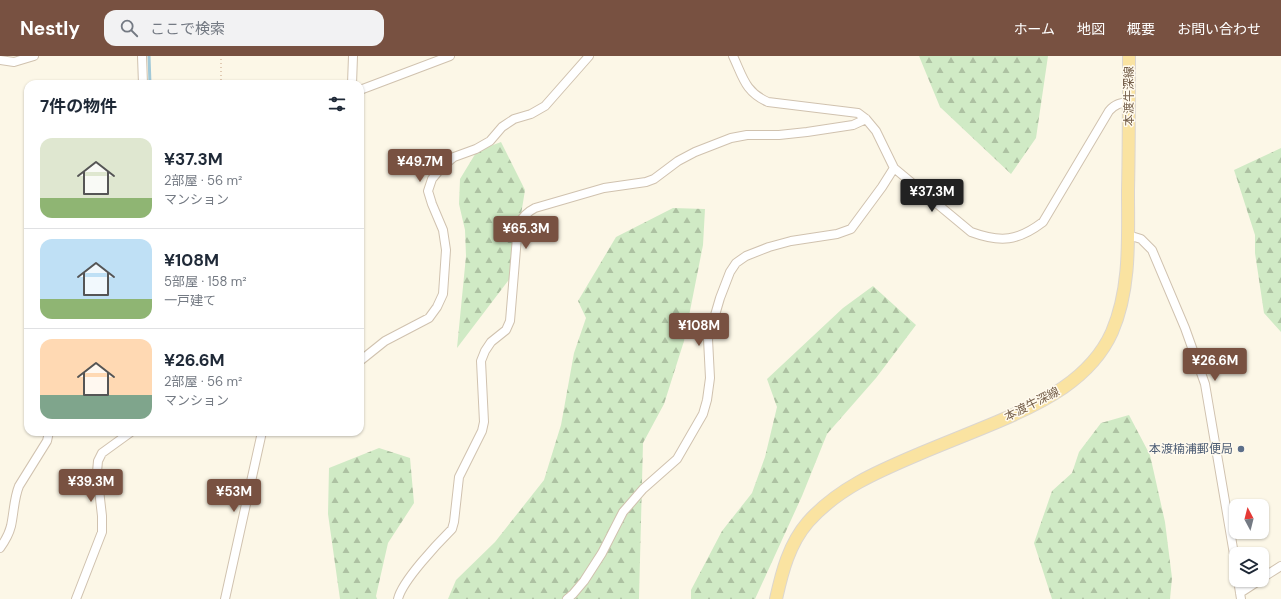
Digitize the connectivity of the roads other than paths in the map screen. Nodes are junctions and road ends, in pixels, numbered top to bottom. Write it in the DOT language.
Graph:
graph roads {
  1 [pos="34,56"];
  2 [pos="142,56"];
  3 [pos="353,56"];
  4 [pos="450,56"];
  5 [pos="589,56"];
  6 [pos="733,56"];
  7 [pos="1128,56"];
  8 [pos="0,60"];
  9 [pos="143,80"];
  10 [pos="352,80"];
  11 [pos="364,88"];
  12 [pos="1129,102"];
  13 [pos="866,119"];
  14 [pos="894,168"];
  15 [pos="1128,235"];
  16 [pos="364,358"];
  17 [pos="48,436"];
  18 [pos="125,436"];
  19 [pos="261,436"];
  20 [pos="1233,547"];
  21 [pos="0,548"];
  22 [pos="1281,566"];
  23 [pos="1269,574"];
  24 [pos="1252,587"];
  25 [pos="1241,596"];
  26 [pos="76,599"];
  27 [pos="225,599"];
  28 [pos="398,599"];
  29 [pos="567,599"];
  30 [pos="776,599"];
  1 -- 8 [label="street"];
  2 -- 9 [label="street"];
  3 -- 10 [label="street"];
  4 -- 11 [label="street"];
  5 -- 16 [label="street"];
  6 -- 13 [label="street"];
  7 -- 12 [label="main road, 本渡牛深線"];
  12 -- 14 [label="street"];
  12 -- 15 [label="main road, 本渡牛深線"];
  13 -- 14 [label="street"];
  13 -- 28 [label="street"];
  14 -- 29 [label="street"];
  15 -- 20 [label="street"];
  15 -- 30 [label="main road, 本渡牛深線"];
  17 -- 21 [label="street"];
  18 -- 26 [label="street"];
  19 -- 27 [label="street"];
  22 -- 23 [label="street"];
  24 -- 25 [label="street"];
}
